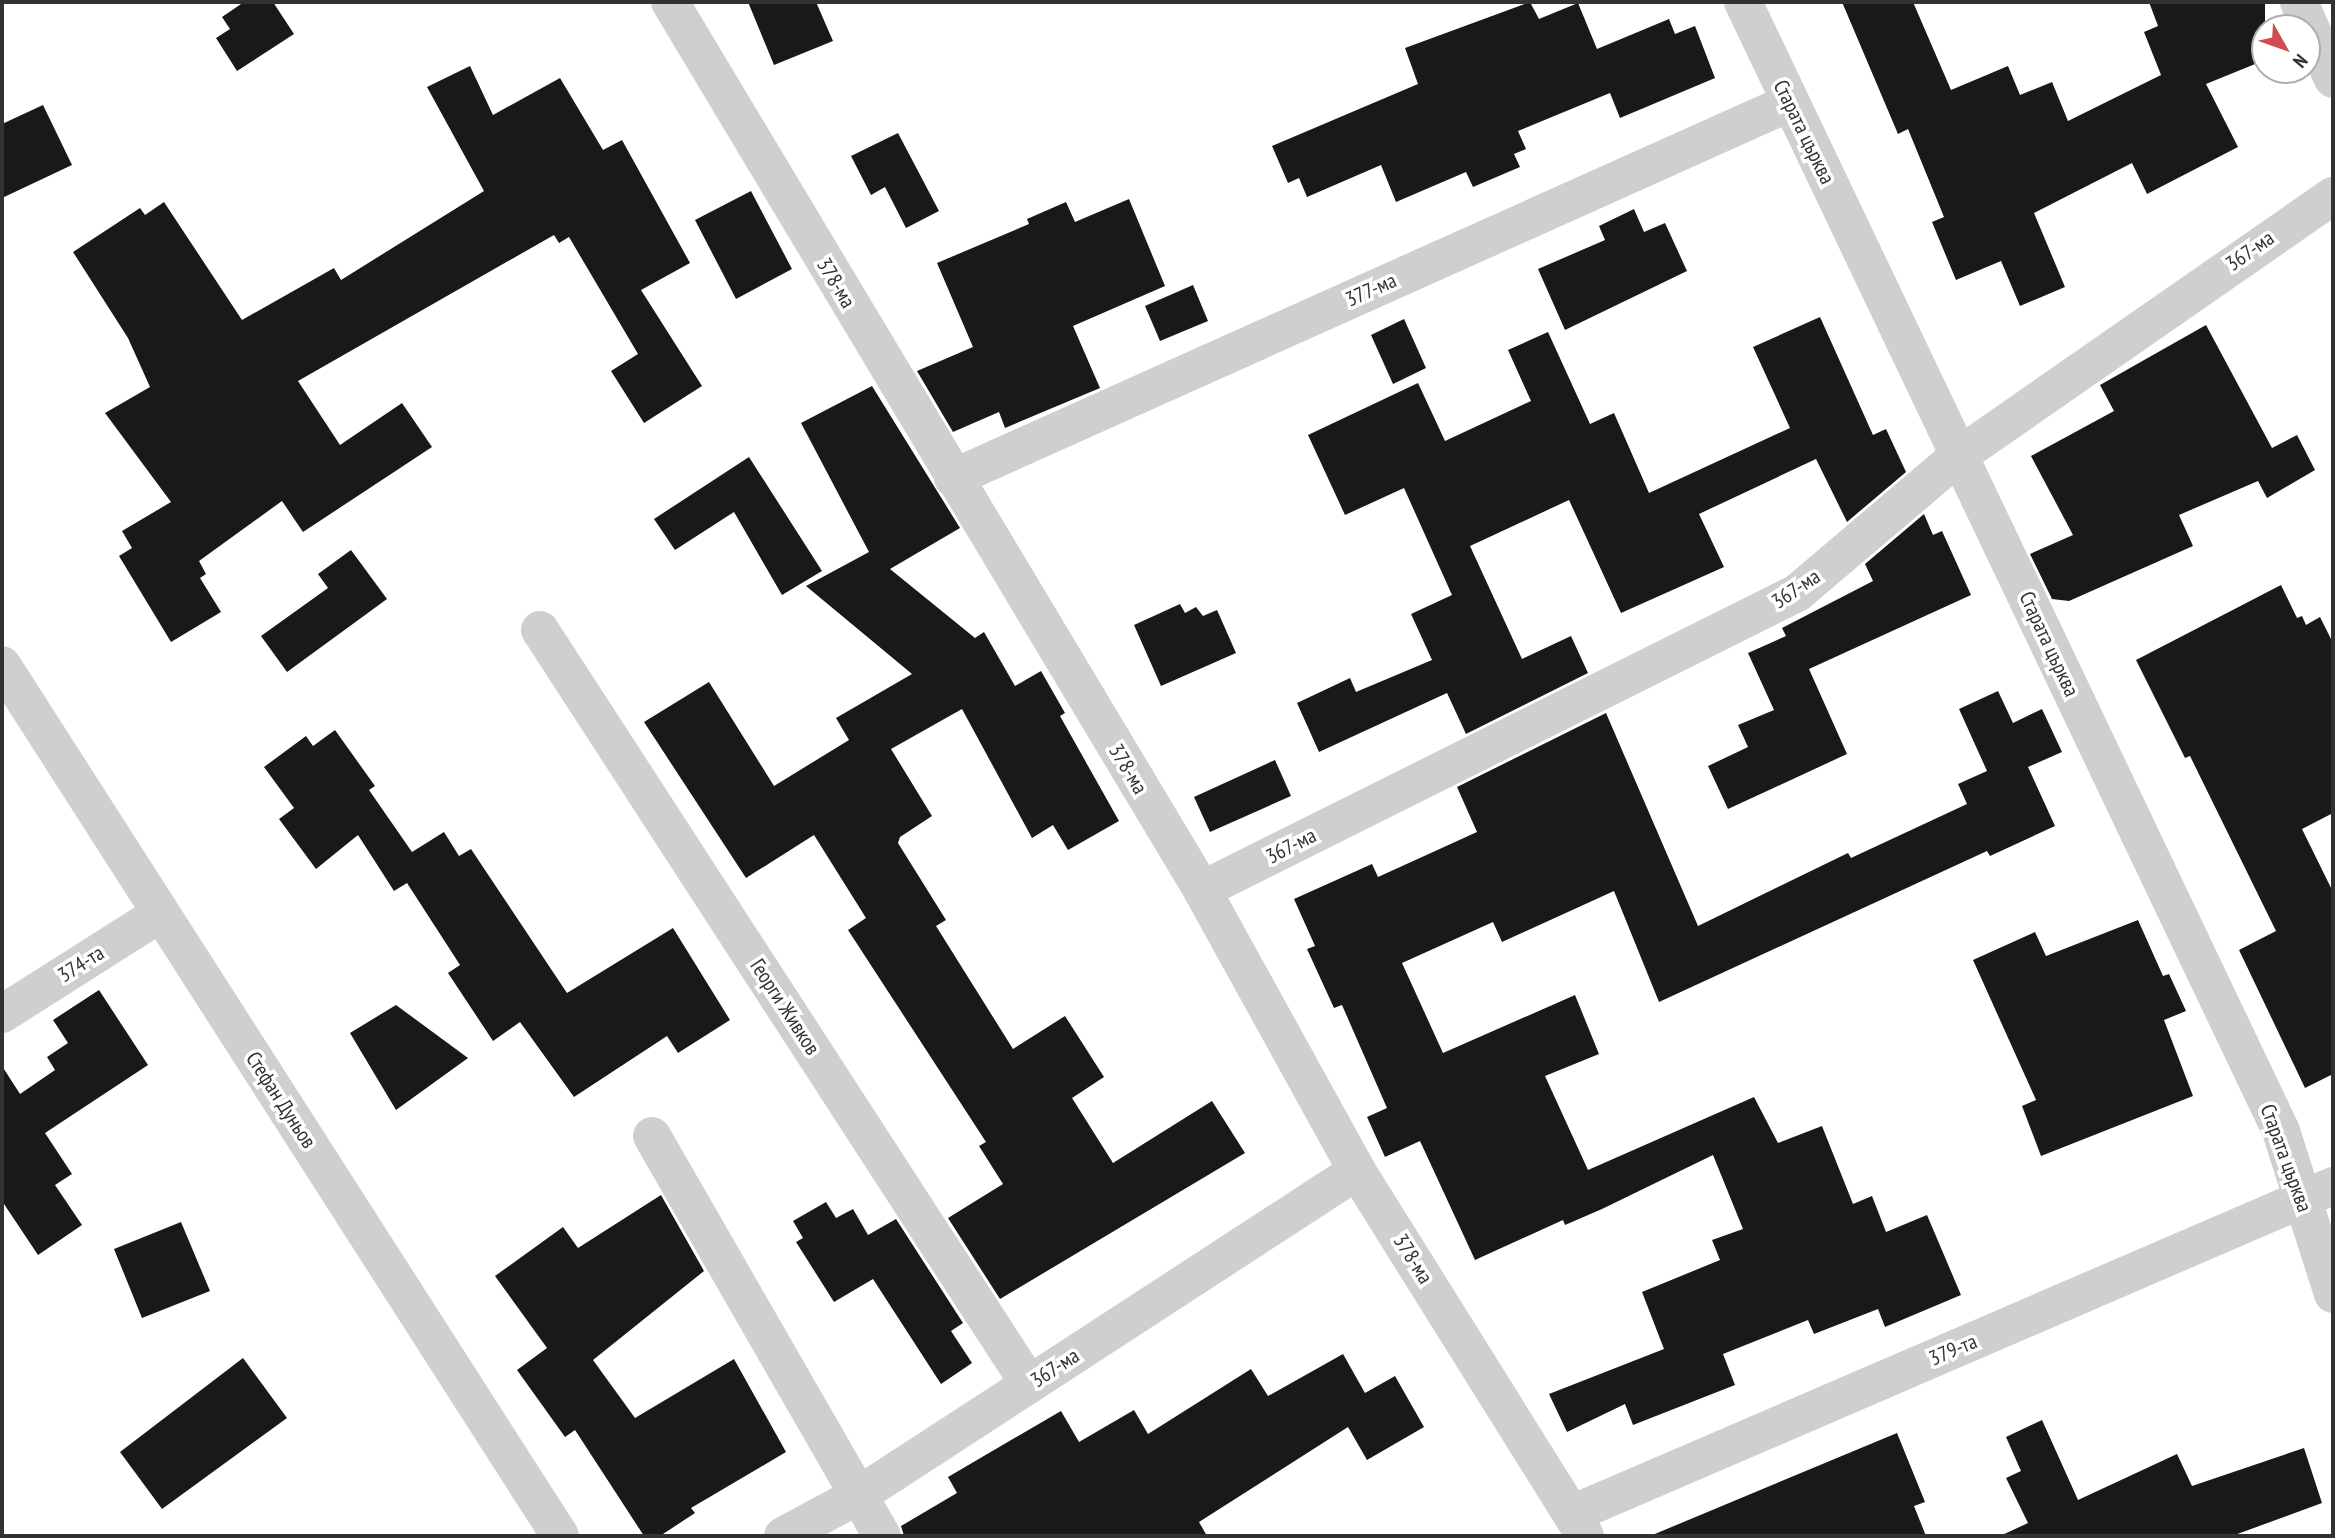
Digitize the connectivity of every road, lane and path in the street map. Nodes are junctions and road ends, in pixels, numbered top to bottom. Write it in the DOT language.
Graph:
graph roads {
  1 [pos="670,2"];
  2 [pos="1743,2"];
  3 [pos="2299,2"];
  4 [pos="2333,79"];
  5 [pos="1789,103"];
  6 [pos="2333,196"];
  7 [pos="1960,455"];
  8 [pos="953,478"];
  9 [pos="540,630"];
  10 [pos="2,665"];
  11 [pos="1202,890"];
  12 [pos="161,913"];
  13 [pos="2,1014"];
  14 [pos="652,1136"];
  15 [pos="1357,1171"];
  16 [pos="2317,1193"];
  17 [pos="2333,1294"];
  18 [pos="1029,1384"];
  19 [pos="859,1495"];
  20 [pos="1578,1525"];
  21 [pos="560,1536"];
  22 [pos="783,1536"];
  23 [pos="882,1536"];
  1 -- 8 [label="street, 378-ма"];
  2 -- 5 [label="street, Старата църква"];
  3 -- 4 [label="street"];
  5 -- 7 [label="street, Старата църква"];
  5 -- 8 [label="street, 377-ма"];
  6 -- 7 [label="street, 367-ма"];
  7 -- 11 [label="street, 367-ма"];
  7 -- 16 [label="street, Старата църква"];
  8 -- 11 [label="street, 378-ма"];
  9 -- 18 [label="street, Георги Живков"];
  10 -- 12 [label="street, Стефан Дуньов"];
  11 -- 15 [label="street, 378-ма"];
  12 -- 13 [label="street, 374-та"];
  12 -- 21 [label="street, Стефан Дуньов"];
  14 -- 19 [label="street"];
  15 -- 18 [label="street, 367-ма"];
  15 -- 20 [label="street, 378-ма"];
  16 -- 17 [label="street, Старата църква"];
  16 -- 20 [label="street, 379-та"];
  18 -- 19 [label="street, 367-ма"];
  19 -- 22 [label="street, 367-ма"];
  19 -- 23 [label="street"];
}
